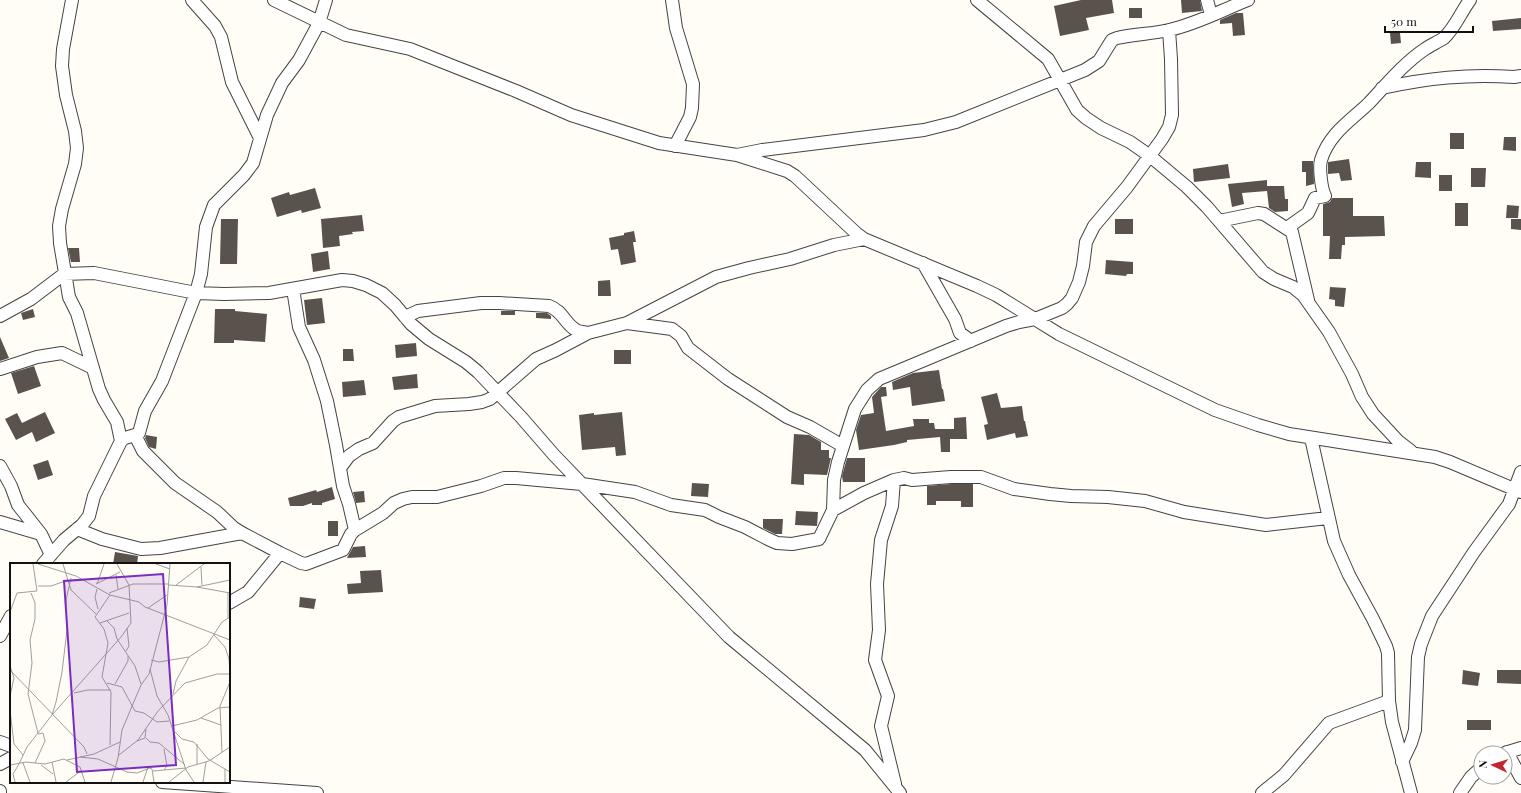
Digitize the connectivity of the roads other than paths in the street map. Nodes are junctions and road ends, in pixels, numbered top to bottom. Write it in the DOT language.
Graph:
graph roads {
  1 [pos="72,0"];
  2 [pos="192,0"];
  3 [pos="274,0"];
  4 [pos="326,0"];
  5 [pos="672,0"];
  6 [pos="977,0"];
  7 [pos="1208,0"];
  8 [pos="1248,0"];
  9 [pos="1470,0"];
  10 [pos="1210,15"];
  11 [pos="319,23"];
  12 [pos="1169,30"];
  13 [pos="1521,76"];
  14 [pos="1061,80"];
  15 [pos="1382,88"];
  16 [pos="260,138"];
  17 [pos="675,146"];
  18 [pos="737,155"];
  19 [pos="1150,156"];
  20 [pos="1219,221"];
  21 [pos="1287,228"];
  22 [pos="864,238"];
  23 [pos="923,263"];
  24 [pos="64,274"];
  25 [pos="293,289"];
  26 [pos="196,293"];
  27 [pos="1308,303"];
  28 [pos="395,305"];
  29 [pos="418,311"];
  30 [pos="0,316"];
  31 [pos="405,317"];
  32 [pos="1035,319"];
  33 [pos="627,324"];
  34 [pos="588,333"];
  35 [pos="960,333"];
  36 [pos="972,341"];
  37 [pos="953,349"];
  38 [pos="93,368"];
  39 [pos="0,369"];
  40 [pos="498,393"];
  41 [pos="135,435"];
  42 [pos="1311,438"];
  43 [pos="121,441"];
  44 [pos="336,445"];
  45 [pos="843,446"];
  46 [pos="359,449"];
  47 [pos="1415,453"];
  48 [pos="0,466"];
  49 [pos="340,468"];
  50 [pos="1521,472"];
  51 [pos="894,480"];
  52 [pos="582,484"];
  53 [pos="1518,491"];
  54 [pos="833,510"];
  55 [pos="1328,518"];
  56 [pos="0,522"];
  57 [pos="77,529"];
  58 [pos="355,530"];
  59 [pos="242,533"];
  60 [pos="41,534"];
  61 [pos="280,553"];
  62 [pos="47,559"];
  63 [pos="230,602"];
  64 [pos="10,618"];
  65 [pos="0,636"];
  66 [pos="1389,700"];
  67 [pos="0,742"];
  68 [pos="10,746"];
  69 [pos="10,759"];
  70 [pos="1402,762"];
  71 [pos="0,764"];
  72 [pos="1513,764"];
  73 [pos="1473,776"];
  74 [pos="1521,778"];
  75 [pos="176,783"];
  76 [pos="898,790"];
  77 [pos="317,793"];
  78 [pos="1262,793"];
  79 [pos="1411,793"];
  80 [pos="1460,793"];
  1 -- 24 [label="street"];
  2 -- 16 [label="street"];
  3 -- 11 [label="street"];
  4 -- 11 [label="street"];
  5 -- 17 [label="street"];
  6 -- 14 [label="street"];
  7 -- 10 [label="street"];
  8 -- 10 [label="street"];
  9 -- 15 [label="street"];
  10 -- 12 [label="street"];
  11 -- 16 [label="street"];
  11 -- 17 [label="street"];
  12 -- 14 [label="street"];
  12 -- 19 [label="street"];
  13 -- 15 [label="street"];
  14 -- 18 [label="street"];
  14 -- 19 [label="street"];
  15 -- 21 [label="street"];
  16 -- 26 [label="street"];
  17 -- 18 [label="street"];
  18 -- 22 [label="street"];
  19 -- 20 [label="street"];
  19 -- 32 [label="street"];
  20 -- 21 [label="street"];
  20 -- 27 [label="street"];
  21 -- 27 [label="street"];
  22 -- 23 [label="street"];
  22 -- 33 [label="street"];
  23 -- 32 [label="street"];
  23 -- 35 [label="street"];
  24 -- 26 [label="street"];
  24 -- 30 [label="street"];
  24 -- 38 [label="street"];
  25 -- 26 [label="street"];
  25 -- 28 [label="street"];
  25 -- 44 [label="street"];
  26 -- 41 [label="street"];
  27 -- 47 [label="street"];
  28 -- 29 [label="street"];
  28 -- 31 [label="street"];
  29 -- 31 [label="street"];
  29 -- 34 [label="street"];
  31 -- 40 [label="street"];
  32 -- 36 [label="street"];
  32 -- 42 [label="street"];
  33 -- 34 [label="street"];
  33 -- 45 [label="street"];
  34 -- 40 [label="street"];
  35 -- 36 [label="street"];
  35 -- 37 [label="street"];
  36 -- 37 [label="street"];
  37 -- 45 [label="street"];
  38 -- 39 [label="street"];
  38 -- 43 [label="street"];
  40 -- 46 [label="street"];
  40 -- 52 [label="street"];
  41 -- 43 [label="street"];
  41 -- 59 [label="street"];
  42 -- 47 [label="street"];
  42 -- 55 [label="street"];
  43 -- 57 [label="street"];
  44 -- 46 [label="street"];
  44 -- 49 [label="street"];
  45 -- 54 [label="street"];
  46 -- 49 [label="street"];
  47 -- 53 [label="street"];
  48 -- 60 [label="street"];
  49 -- 58 [label="street"];
  50 -- 53 [label="street"];
  51 -- 54 [label="street"];
  51 -- 55 [label="street"];
  51 -- 76 [label="street"];
  52 -- 54 [label="street"];
  52 -- 58 [label="street"];
  52 -- 76 [label="street"];
  53 -- 70 [label="street"];
  55 -- 66 [label="street"];
  56 -- 60 [label="street"];
  57 -- 59 [label="street"];
  57 -- 62 [label="street"];
  58 -- 61 [label="street"];
  59 -- 61 [label="street"];
  60 -- 62 [label="street"];
  61 -- 63 [label="street"];
  64 -- 65 [label="street"];
  66 -- 70 [label="street"];
  66 -- 78 [label="street"];
  67 -- 68 [label="street"];
  69 -- 71 [label="street"];
  70 -- 79 [label="street"];
  72 -- 74 [label="street"];
  73 -- 80 [label="street"];
  75 -- 77 [label="street"];
}
